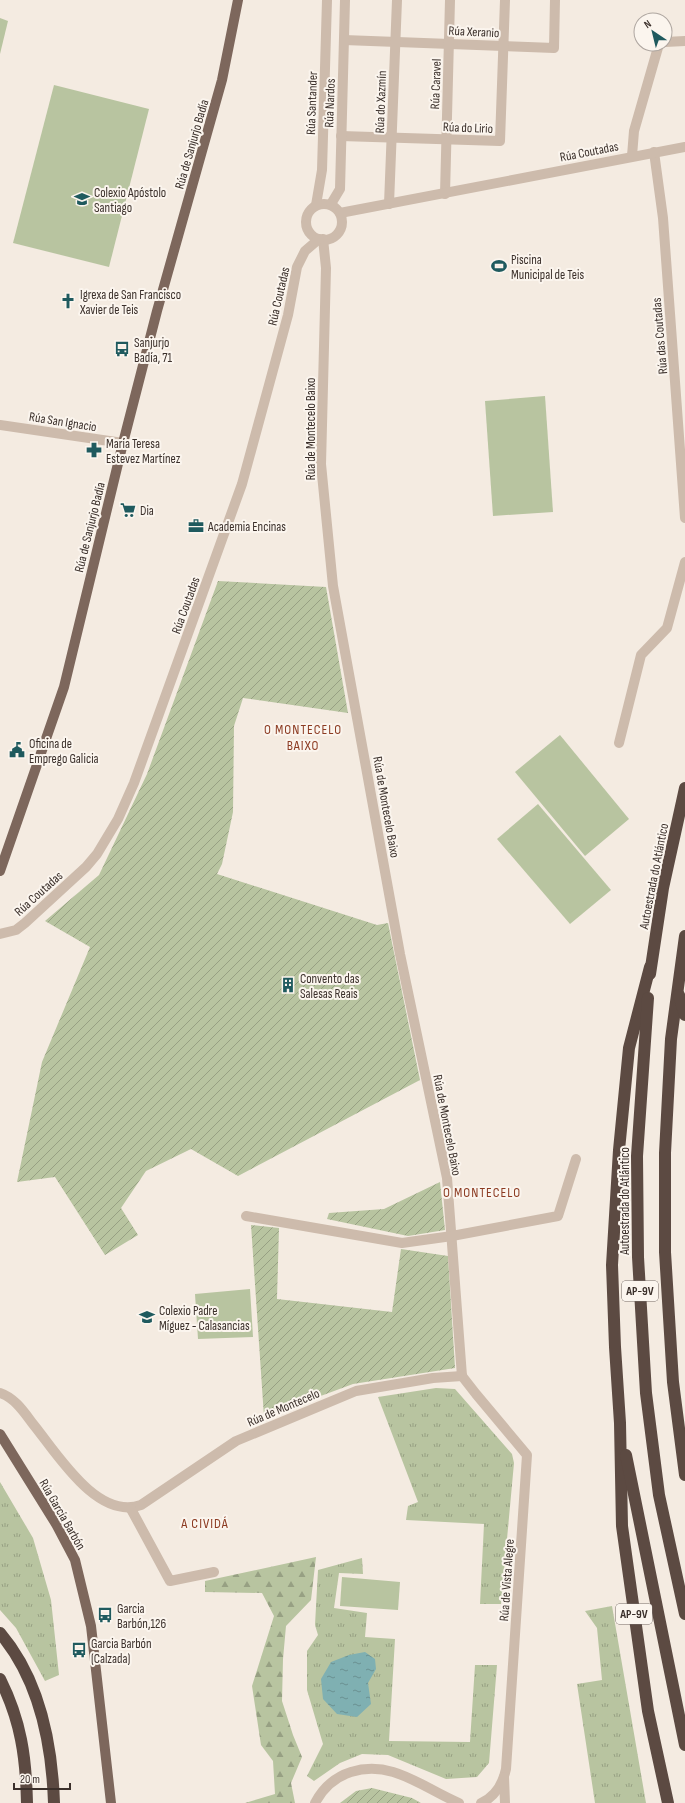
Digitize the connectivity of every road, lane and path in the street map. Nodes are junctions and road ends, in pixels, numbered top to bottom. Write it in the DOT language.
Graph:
graph roads {
  1 [pos="238,0"];
  2 [pos="327,0"];
  3 [pos="345,0"];
  4 [pos="397,0"];
  5 [pos="450,0"];
  6 [pos="504,0"];
  7 [pos="555,0"];
  8 [pos="344,40"];
  9 [pos="685,41"];
  10 [pos="395,42"];
  11 [pos="673,42"];
  12 [pos="449,43"];
  13 [pos="503,46"];
  14 [pos="657,52"];
  15 [pos="341,136"];
  16 [pos="392,138"];
  17 [pos="447,140"];
  18 [pos="685,147"];
  19 [pos="654,152"];
  20 [pos="632,156"];
  21 [pos="445,194"];
  22 [pos="331,204"];
  23 [pos="389,204"];
  24 [pos="316,205"];
  25 [pos="340,213"];
  26 [pos="321,239"];
  27 [pos="0,425"];
  28 [pos="122,444"];
  29 [pos="685,518"];
  30 [pos="685,562"];
  31 [pos="619,743"];
  32 [pos="685,788"];
  33 [pos="0,871"];
  34 [pos="0,934"];
  35 [pos="685,936"];
  36 [pos="650,967"];
  37 [pos="678,990"];
  38 [pos="685,1015"];
  39 [pos="576,1159"];
  40 [pos="246,1216"];
  41 [pos="452,1236"];
  42 [pos="462,1376"];
  43 [pos="0,1393"];
  44 [pos="620,1423"];
  45 [pos="0,1434"];
  46 [pos="685,1475"];
  47 [pos="131,1509"];
  48 [pos="214,1572"];
  49 [pos="685,1614"];
  50 [pos="0,1633"];
  51 [pos="0,1679"];
  52 [pos="685,1745"];
  53 [pos="504,1778"];
  54 [pos="485,1802"];
  55 [pos="27,1803"];
  56 [pos="54,1803"];
  57 [pos="111,1803"];
  58 [pos="315,1803"];
  59 [pos="459,1803"];
  60 [pos="505,1803"];
  61 [pos="668,1803"];
  1 -- 28 [label="main road, Rúa de Sanjurjo Badía"];
  2 -- 24 [label="street, Rúa Santander"];
  3 -- 8 [label="street, Rúa Nardos"];
  4 -- 10 [label="street, Rúa do Xazmín"];
  5 -- 12 [label="street, Rúa Caravel"];
  6 -- 13 [label="street, Rúa do Lirio"];
  7 -- 13 [label="street, Rúa Xeranio"];
  8 -- 10 [label="street, Rúa Xeranio"];
  8 -- 15 [label="street, Rúa Nardos"];
  9 -- 11 [label="street"];
  10 -- 12 [label="street, Rúa Xeranio"];
  10 -- 16 [label="street, Rúa do Xazmín"];
  12 -- 13 [label="street, Rúa Xeranio"];
  12 -- 17 [label="street, Rúa Caravel"];
  13 -- 17 [label="street, Rúa do Lirio"];
  14 -- 20 [label="street, Rúa Coutadas"];
  15 -- 16 [label="street, Rúa do Lirio"];
  15 -- 22 [label="street, Rúa Nardos"];
  16 -- 17 [label="street, Rúa do Lirio"];
  16 -- 23 [label="street, Rúa do Xazmín"];
  17 -- 21 [label="street, Rúa Caravel"];
  18 -- 19 [label="street, Rúa Coutadas"];
  19 -- 20 [label="street, Rúa Coutadas"];
  19 -- 29 [label="street, Rúa das Coutadas"];
  20 -- 21 [label="street, Rúa Coutadas"];
  21 -- 23 [label="street, Rúa Coutadas"];
  22 -- 24 [label="street"];
  22 -- 25 [label="street"];
  23 -- 25 [label="street, Rúa Coutadas"];
  24 -- 26 [label="street"];
  25 -- 26 [label="street"];
  26 -- 34 [label="street, Rúa Coutadas"];
  26 -- 41 [label="street, Rúa de Montecelo Baixo"];
  27 -- 28 [label="street, Rúa San Ignacio"];
  28 -- 33 [label="main road, Rúa de Sanjurjo Badía"];
  30 -- 31 [label="street"];
  32 -- 36 [label="highway, Autoestrada do Atlántico / AP-9V"];
  35 -- 37 [label="highway, AP-9V"];
  36 -- 44 [label="highway, AP-9V"];
  36 -- 49 [label="highway, Autoestrada do Atlántico / AP-9V"];
  37 -- 38 [label="highway"];
  37 -- 46 [label="highway, AP-9V"];
  39 -- 41 [label="street"];
  40 -- 41 [label="street"];
  41 -- 42 [label="street, Rúa de Montecelo Baixo"];
  42 -- 47 [label="street, Rúa de Montecelo"];
  42 -- 53 [label="street, Rúa de Vista Alegre"];
  43 -- 47 [label="street"];
  44 -- 52 [label="highway, AP-9V"];
  44 -- 61 [label="highway, AP-9V"];
  45 -- 57 [label="main road, Rúa García Barbón"];
  47 -- 48 [label="street"];
  50 -- 56 [label="highway"];
  51 -- 55 [label="highway"];
  53 -- 54 [label="street, Rúa de Vista Alegre"];
  53 -- 60 [label="street"];
  58 -- 59 [label="street"];
}
